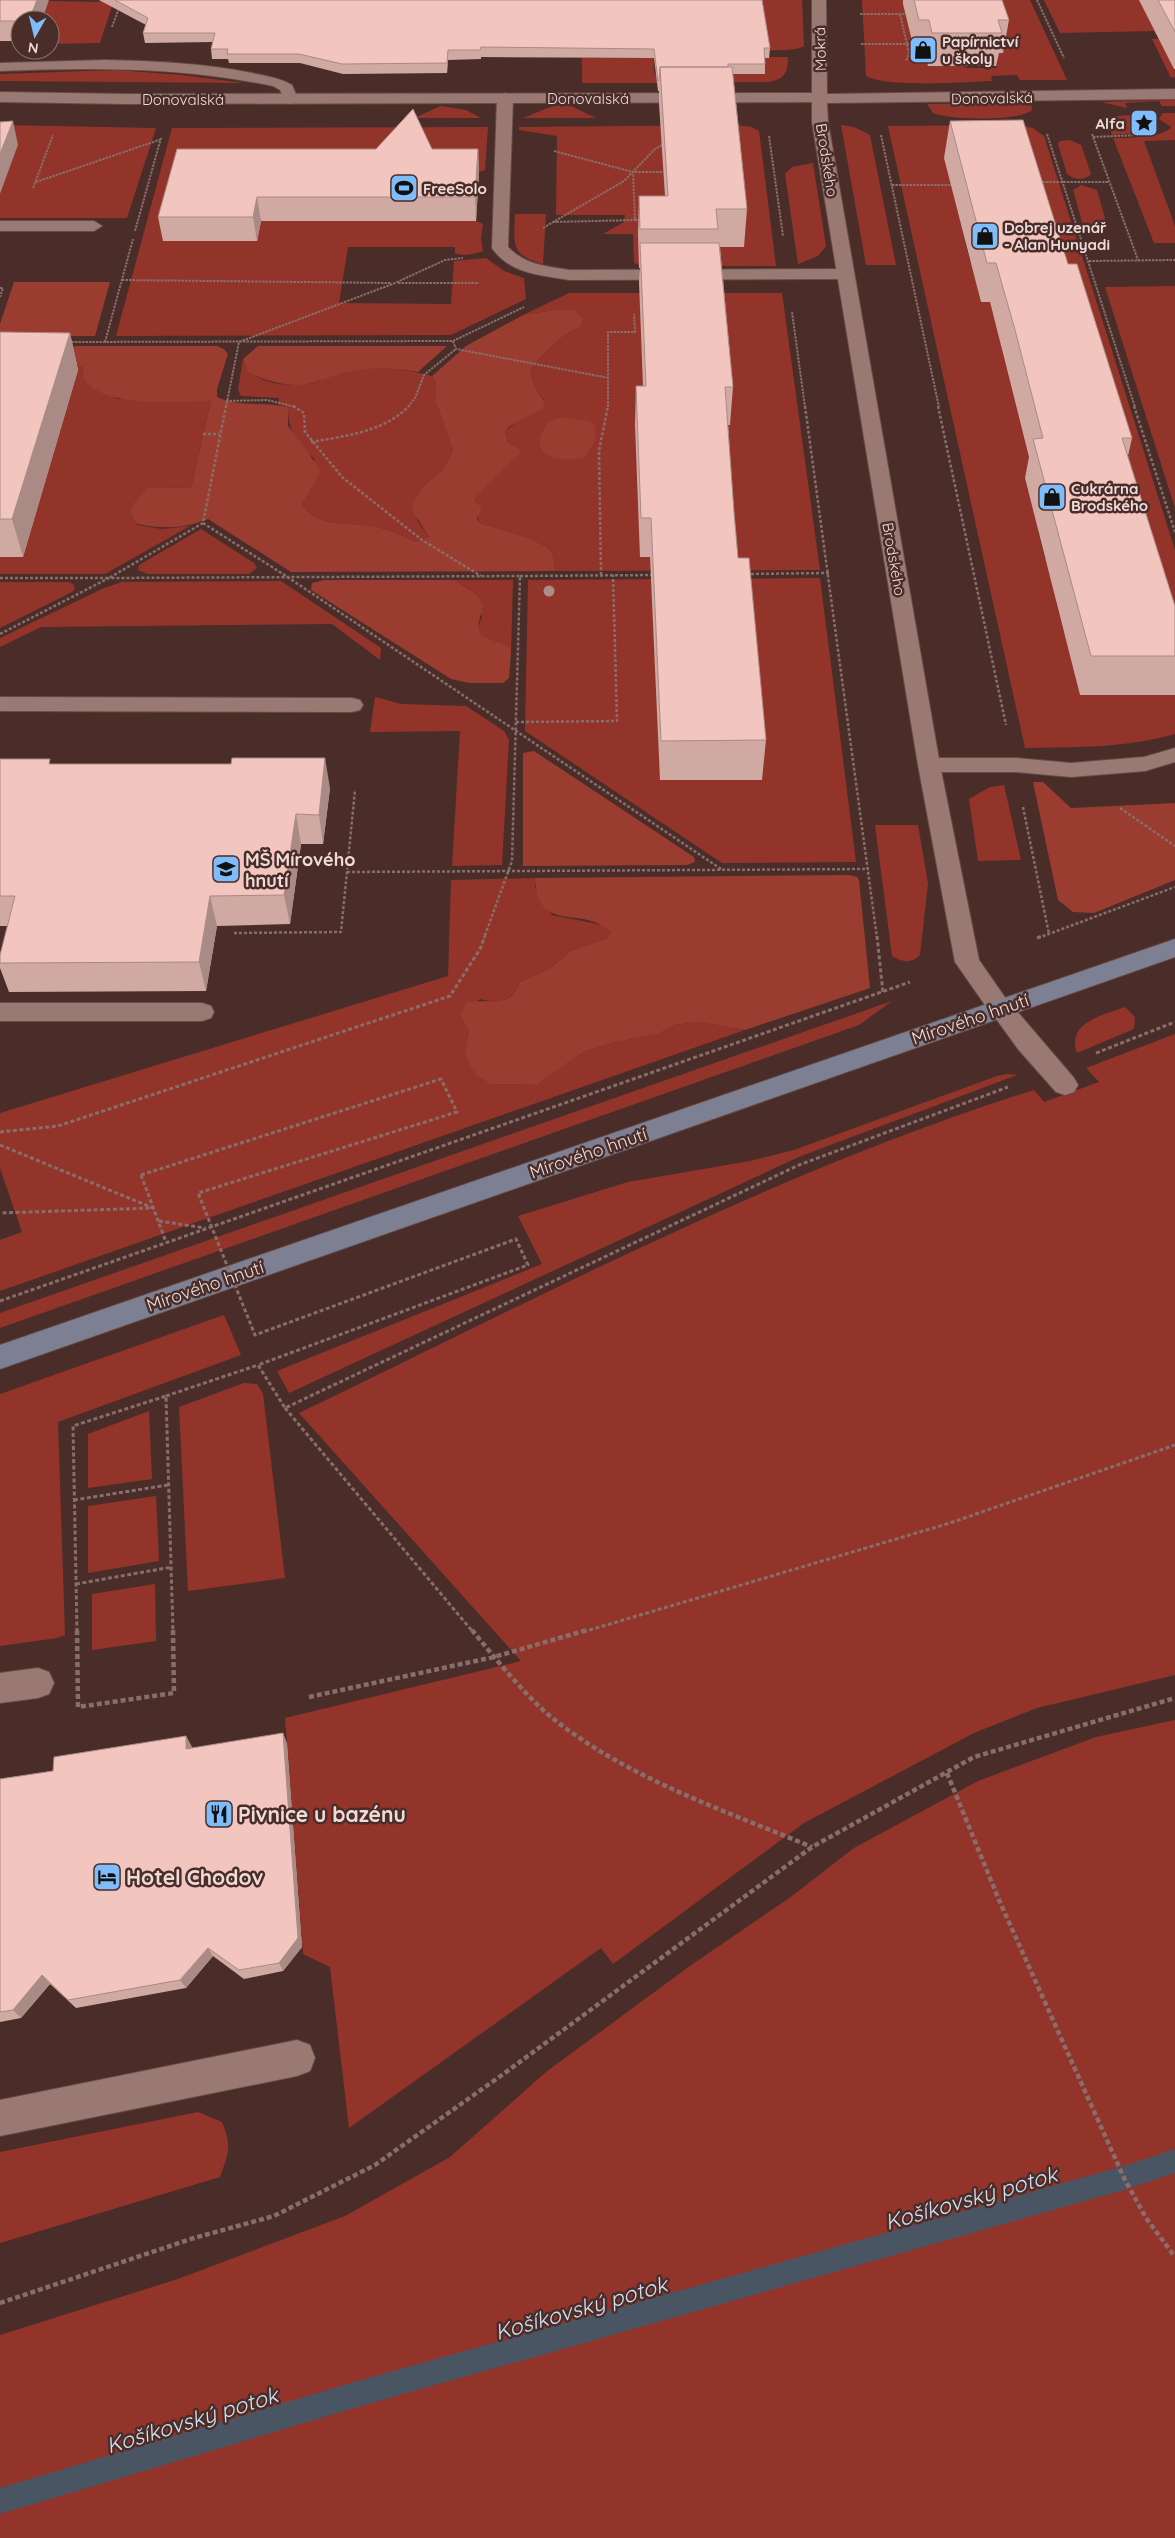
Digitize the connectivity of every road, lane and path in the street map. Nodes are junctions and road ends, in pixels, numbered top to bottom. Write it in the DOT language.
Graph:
graph roads {
  1 [pos="122,0"];
  2 [pos="819,0"];
  3 [pos="1036,0"];
  4 [pos="857,14"];
  5 [pos="900,14"];
  6 [pos="905,14"];
  7 [pos="112,28"];
  8 [pos="857,44"];
  9 [pos="907,44"];
  10 [pos="913,44"];
  11 [pos="909,53"];
  12 [pos="0,67"];
  13 [pos="1175,94"];
  14 [pos="1076,96"];
  15 [pos="0,97"];
  16 [pos="505,98"];
  17 [pos="820,98"];
  18 [pos="290,99"];
  19 [pos="1045,128"];
  20 [pos="1090,129"];
  21 [pos="880,130"];
  22 [pos="54,131"];
  23 [pos="769,132"];
  24 [pos="161,140"];
  25 [pos="664,144"];
  26 [pos="554,151"];
  27 [pos="633,172"];
  28 [pos="663,172"];
  29 [pos="36,182"];
  30 [pos="1035,182"];
  31 [pos="1064,182"];
  32 [pos="1109,182"];
  33 [pos="892,185"];
  34 [pos="959,185"];
  35 [pos="635,220"];
  36 [pos="643,220"];
  37 [pos="552,222"];
  38 [pos="0,226"];
  39 [pos="18,226"];
  40 [pos="94,226"];
  41 [pos="500,248"];
  42 [pos="1138,260"];
  43 [pos="1175,260"];
  44 [pos="1089,261"];
  45 [pos="788,274"];
  46 [pos="845,274"];
  47 [pos="122,280"];
  48 [pos="395,283"];
  49 [pos="449,283"];
  50 [pos="0,288"];
  51 [pos="0,297"];
  52 [pos="525,306"];
  53 [pos="634,306"];
  54 [pos="67,342"];
  55 [pos="239,342"];
  56 [pos="453,342"];
  57 [pos="456,349"];
  58 [pos="609,378"];
  59 [pos="226,401"];
  60 [pos="203,434"];
  61 [pos="219,434"];
  62 [pos="311,442"];
  63 [pos="202,524"];
  64 [pos="1175,532"];
  65 [pos="828,573"];
  66 [pos="662,574"];
  67 [pos="740,574"];
  68 [pos="601,575"];
  69 [pos="613,575"];
  70 [pos="286,576"];
  71 [pos="482,576"];
  72 [pos="520,576"];
  73 [pos="0,578"];
  74 [pos="109,578"];
  75 [pos="0,634"];
  76 [pos="0,704"];
  77 [pos="352,705"];
  78 [pos="516,722"];
  79 [pos="517,732"];
  80 [pos="1175,755"];
  81 [pos="929,765"];
  82 [pos="1015,765"];
  83 [pos="355,790"];
  84 [pos="721,869"];
  85 [pos="869,869"];
  86 [pos="509,871"];
  87 [pos="347,872"];
  88 [pos="1175,887"];
  89 [pos="234,933"];
  90 [pos="1049,934"];
  91 [pos="1036,938"];
  92 [pos="1175,948"];
  93 [pos="910,982"];
  94 [pos="883,993"];
  95 [pos="1001,1008"];
  96 [pos="0,1012"];
  97 [pos="202,1012"];
  98 [pos="1175,1022"];
  99 [pos="1090,1055"];
  100 [pos="1065,1085"];
  101 [pos="1009,1087"];
  102 [pos="0,1132"];
  103 [pos="0,1145"];
  104 [pos="153,1208"];
  105 [pos="0,1213"];
  106 [pos="158,1221"];
  107 [pos="207,1228"];
  108 [pos="166,1242"];
  109 [pos="0,1300"];
  110 [pos="0,1357"];
  111 [pos="258,1365"];
  112 [pos="166,1396"];
  113 [pos="285,1408"];
  114 [pos="1175,1445"];
  115 [pos="168,1485"];
  116 [pos="74,1500"];
  117 [pos="172,1567"];
  118 [pos="76,1584"];
  119 [pos="494,1657"];
  120 [pos="38,1683"];
  121 [pos="0,1688"];
  122 [pos="309,1697"];
  123 [pos="1175,1698"];
  124 [pos="948,1774"];
  125 [pos="812,1847"];
  126 [pos="297,2058"];
  127 [pos="0,2118"];
  128 [pos="1175,2257"];
  129 [pos="0,2303"];
  1 -- 7 [label="path"];
  2 -- 17 [label="street, Mokrá"];
  3 -- 14 [label="path"];
  4 -- 5 [label="path"];
  5 -- 6 [label="path"];
  5 -- 9 [label="path"];
  8 -- 9 [label="path"];
  9 -- 10 [label="path"];
  9 -- 11 [label="path"];
  12 -- 18 [label="street"];
  13 -- 14 [label="street, Donovalská"];
  14 -- 17 [label="street, Donovalská"];
  15 -- 18 [label="street, Donovalská"];
  16 -- 17 [label="street, Donovalská"];
  16 -- 18 [label="street, Donovalská"];
  16 -- 41 [label="street"];
  17 -- 46 [label="street, Brodského"];
  19 -- 31 [label="path"];
  20 -- 32 [label="path"];
  21 -- 33 [label="path"];
  22 -- 29 [label="path"];
  23 -- 45 [label="path"];
  24 -- 29 [label="path"];
  25 -- 27 [label="path"];
  26 -- 27 [label="path"];
  27 -- 28 [label="path"];
  27 -- 35 [label="path"];
  27 -- 37 [label="path"];
  29 -- 39 [label="path"];
  30 -- 31 [label="path"];
  31 -- 32 [label="path"];
  31 -- 44 [label="path"];
  32 -- 42 [label="path"];
  33 -- 34 [label="path"];
  33 -- 82 [label="path"];
  35 -- 36 [label="path"];
  35 -- 37 [label="path"];
  37 -- 41 [label="path"];
  38 -- 39 [label="street"];
  39 -- 40 [label="street"];
  41 -- 45 [label="street"];
  41 -- 48 [label="path"];
  42 -- 43 [label="path"];
  42 -- 44 [label="path"];
  44 -- 64 [label="path"];
  45 -- 46 [label="street"];
  45 -- 65 [label="path"];
  46 -- 81 [label="street, Brodského"];
  47 -- 48 [label="path"];
  48 -- 49 [label="path"];
  48 -- 55 [label="path"];
  50 -- 51 [label="path"];
  52 -- 56 [label="path"];
  53 -- 58 [label="path"];
  54 -- 55 [label="path"];
  55 -- 56 [label="path"];
  55 -- 59 [label="path"];
  56 -- 57 [label="path"];
  57 -- 58 [label="path"];
  57 -- 62 [label="path"];
  58 -- 68 [label="path"];
  59 -- 61 [label="path"];
  59 -- 62 [label="path"];
  60 -- 61 [label="path"];
  61 -- 63 [label="path"];
  62 -- 71 [label="path"];
  63 -- 70 [label="path"];
  63 -- 74 [label="path"];
  65 -- 67 [label="path"];
  65 -- 85 [label="path"];
  66 -- 69 [label="path"];
  68 -- 69 [label="path"];
  68 -- 72 [label="path"];
  69 -- 78 [label="path"];
  70 -- 71 [label="path"];
  70 -- 74 [label="path"];
  70 -- 79 [label="path"];
  71 -- 72 [label="path"];
  72 -- 78 [label="path"];
  73 -- 74 [label="path"];
  74 -- 75 [label="path"];
  76 -- 77 [label="street"];
  78 -- 79 [label="path"];
  79 -- 84 [label="path"];
  79 -- 86 [label="path"];
  80 -- 82 [label="street"];
  81 -- 82 [label="street"];
  81 -- 95 [label="street, Brodského"];
  82 -- 90 [label="path"];
  83 -- 87 [label="path"];
  84 -- 85 [label="path"];
  84 -- 86 [label="path"];
  85 -- 94 [label="path"];
  86 -- 87 [label="path"];
  86 -- 102 [label="path"];
  87 -- 89 [label="path"];
  88 -- 90 [label="path"];
  90 -- 91 [label="path"];
  92 -- 95 [label="main road, Mírového hnutí"];
  93 -- 94 [label="path"];
  94 -- 107 [label="path"];
  95 -- 100 [label="street, Brodského"];
  95 -- 110 [label="main road, Mírového hnutí"];
  96 -- 97 [label="street"];
  98 -- 99 [label="path"];
  101 -- 113 [label="path"];
  103 -- 104 [label="path"];
  104 -- 105 [label="path"];
  104 -- 106 [label="path"];
  104 -- 111 [label="path, bridge"];
  106 -- 107 [label="path"];
  106 -- 108 [label="path"];
  107 -- 108 [label="path"];
  108 -- 109 [label="path"];
  111 -- 112 [label="path"];
  111 -- 113 [label="path"];
  112 -- 115 [label="path"];
  112 -- 116 [label="path"];
  113 -- 119 [label="path"];
  114 -- 119 [label="path"];
  115 -- 116 [label="path"];
  115 -- 117 [label="path"];
  116 -- 118 [label="path"];
  117 -- 118 [label="path"];
  117 -- 118 [label="path"];
  119 -- 122 [label="path"];
  119 -- 125 [label="path"];
  120 -- 121 [label="street"];
  123 -- 124 [label="path"];
  124 -- 125 [label="path"];
  124 -- 128 [label="path"];
  125 -- 129 [label="path"];
  126 -- 127 [label="street"];
}
